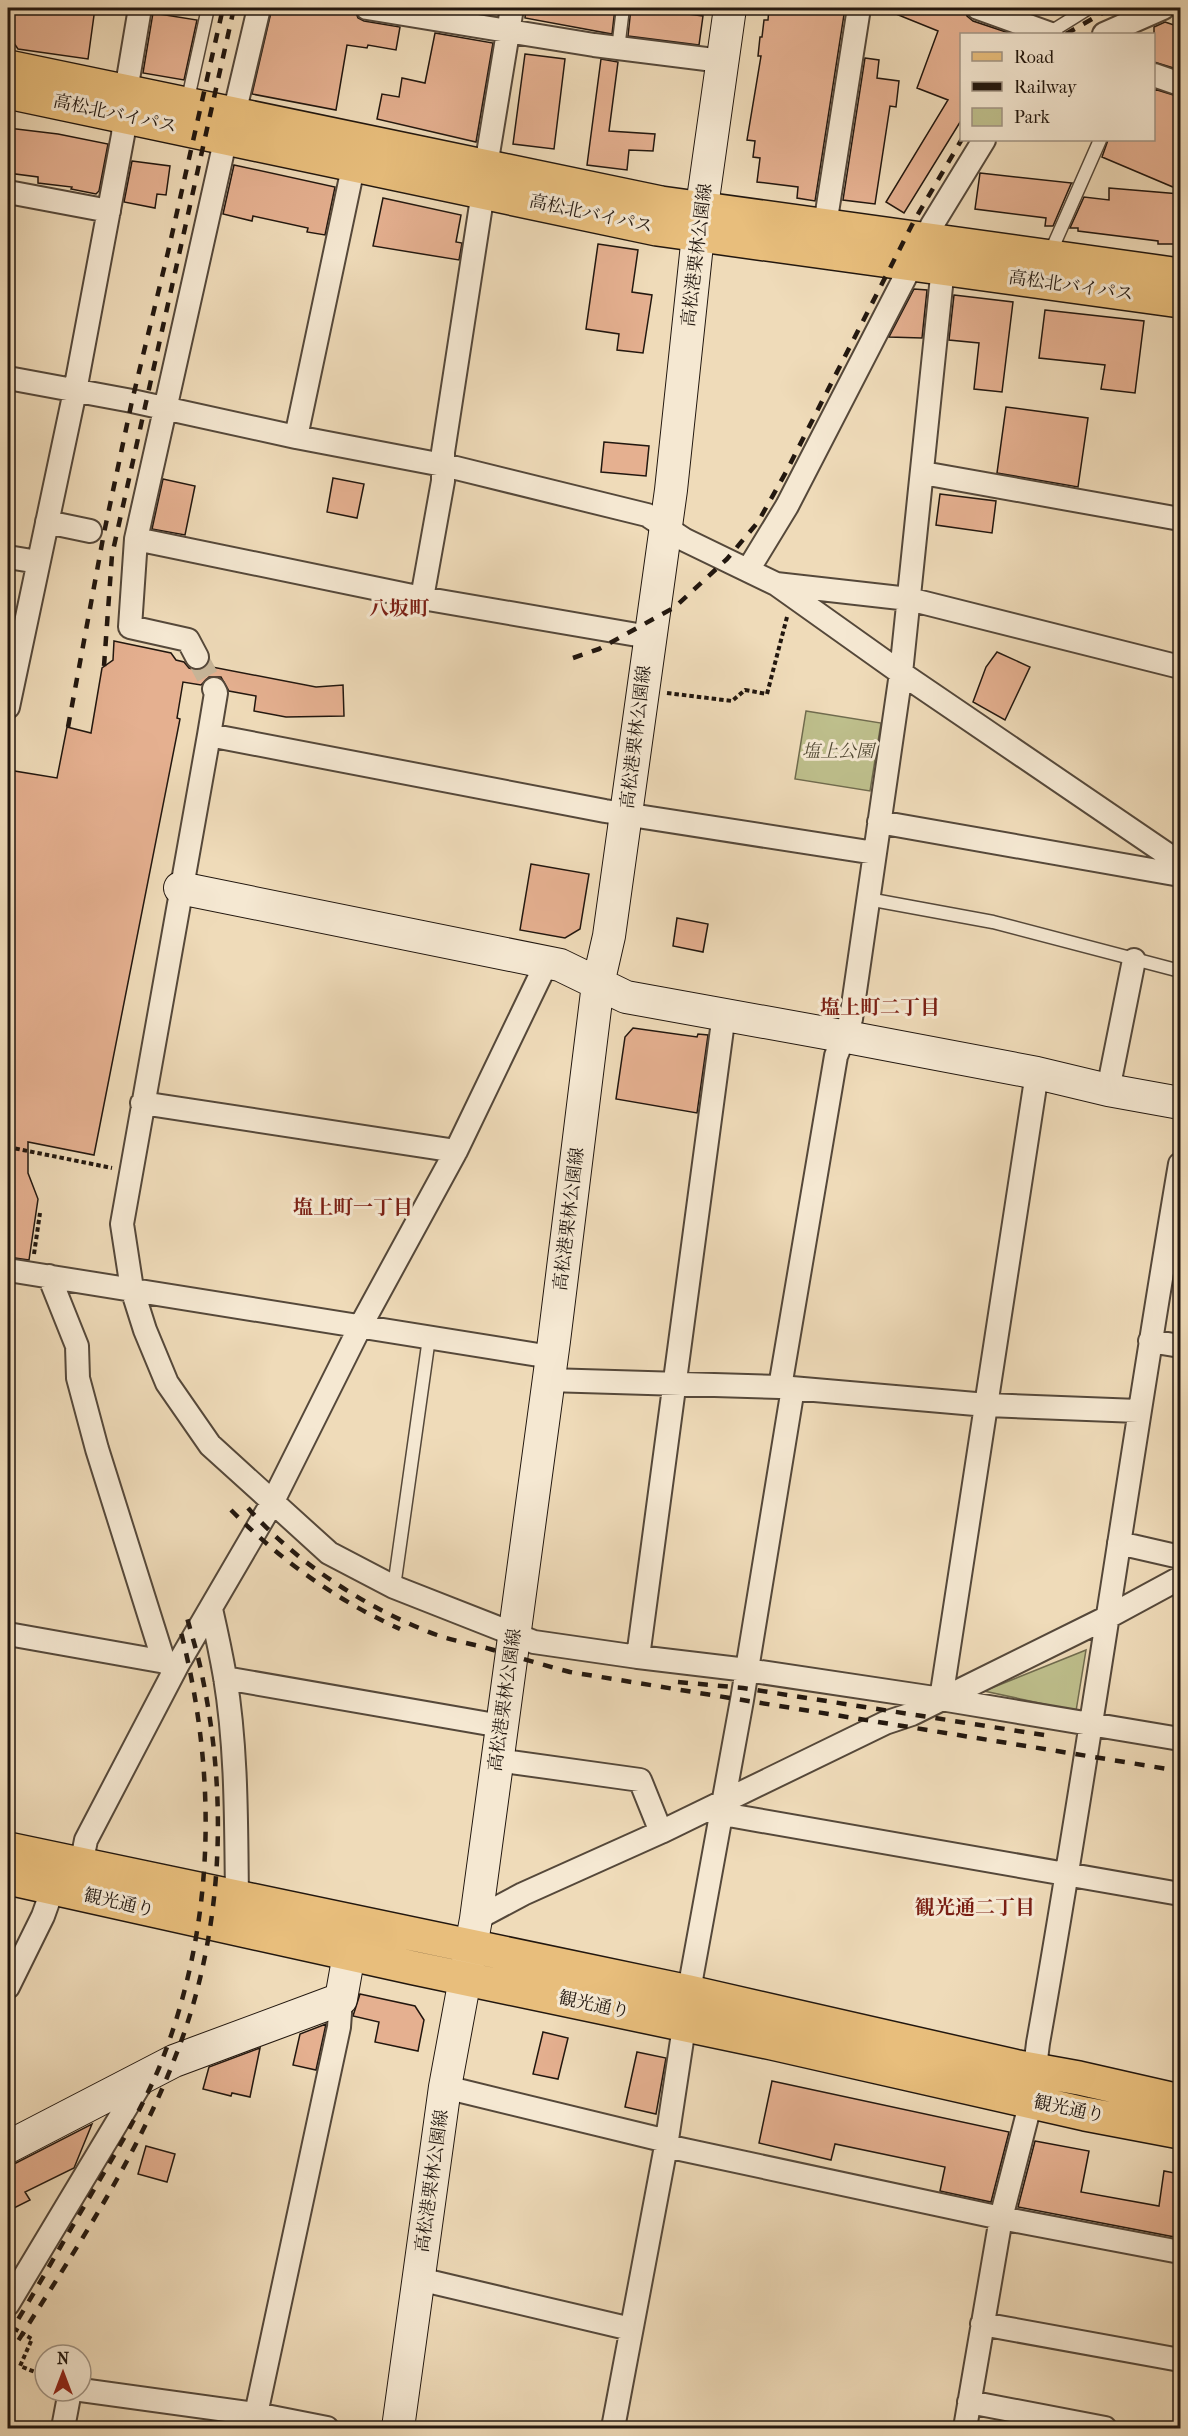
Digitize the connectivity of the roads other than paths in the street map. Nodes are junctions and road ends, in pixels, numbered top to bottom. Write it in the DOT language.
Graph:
graph roads {
  1 [pos="140,8"];
  2 [pos="208,8"];
  3 [pos="259,8"];
  4 [pos="367,8"];
  5 [pos="512,8"];
  6 [pos="623,8"];
  7 [pos="729,8"];
  8 [pos="859,8"];
  9 [pos="978,8"];
  10 [pos="1089,8"];
  11 [pos="1163,8"];
  12 [pos="1018,15"];
  13 [pos="508,32"];
  14 [pos="1048,33"];
  15 [pos="1052,33"];
  16 [pos="1106,33"];
  17 [pos="618,48"];
  18 [pos="722,61"];
  19 [pos="8,67"];
  20 [pos="1155,75"];
  21 [pos="1180,84"];
  22 [pos="8,92"];
  23 [pos="125,104"];
  24 [pos="187,104"];
  25 [pos="230,126"];
  26 [pos="984,141"];
  27 [pos="1100,141"];
  28 [pos="354,163"];
  29 [pos="485,179"];
  30 [pos="8,192"];
  31 [pos="109,211"];
  32 [pos="700,222"];
  33 [pos="825,225"];
  34 [pos="1055,242"];
  35 [pos="927,257"];
  36 [pos="1180,275"];
  37 [pos="1180,301"];
  38 [pos="8,378"];
  39 [pos="75,391"];
  40 [pos="164,409"];
  41 [pos="296,437"];
  42 [pos="443,466"];
  43 [pos="923,473"];
  44 [pos="1180,519"];
  45 [pos="48,522"];
  46 [pos="665,526"];
  47 [pos="90,531"];
  48 [pos="136,540"];
  49 [pos="8,557"];
  50 [pos="38,562"];
  51 [pos="748,570"];
  52 [pos="784,591"];
  53 [pos="422,598"];
  54 [pos="909,599"];
  55 [pos="649,637"];
  56 [pos="197,657"];
  57 [pos="1180,667"];
  58 [pos="901,673"];
  59 [pos="214,689"];
  60 [pos="8,707"];
  61 [pos="209,735"];
  62 [pos="626,814"];
  63 [pos="879,822"];
  64 [pos="874,853"];
  65 [pos="1180,863"];
  66 [pos="1180,875"];
  67 [pos="180,888"];
  68 [pos="868,899"];
  69 [pos="1134,960"];
  70 [pos="547,962"];
  71 [pos="1180,971"];
  72 [pos="598,984"];
  73 [pos="724,1014"];
  74 [pos="842,1036"];
  75 [pos="1037,1074"];
  76 [pos="1108,1090"];
  77 [pos="142,1103"];
  78 [pos="1180,1103"];
  79 [pos="456,1151"];
  80 [pos="1180,1166"];
  81 [pos="45,1267"];
  82 [pos="8,1270"];
  83 [pos="132,1289"];
  84 [pos="360,1327"];
  85 [pos="429,1338"];
  86 [pos="1150,1341"];
  87 [pos="1180,1346"];
  88 [pos="550,1369"];
  89 [pos="673,1383"];
  90 [pos="787,1387"];
  91 [pos="987,1405"];
  92 [pos="1138,1411"];
  93 [pos="272,1503"];
  94 [pos="1119,1543"];
  95 [pos="1180,1557"];
  96 [pos="1180,1578"];
  97 [pos="394,1587"];
  98 [pos="211,1609"];
  99 [pos="1108,1617"];
  100 [pos="513,1633"];
  101 [pos="8,1634"];
  102 [pos="638,1657"];
  103 [pos="171,1663"];
  104 [pos="747,1670"];
  105 [pos="225,1678"];
  106 [pos="941,1699"];
  107 [pos="1091,1724"];
  108 [pos="501,1726"];
  109 [pos="1180,1739"];
  110 [pos="497,1760"];
  111 [pos="723,1803"];
  112 [pos="661,1832"];
  113 [pos="8,1849"];
  114 [pos="81,1865"];
  115 [pos="1067,1875"];
  116 [pos="8,1878"];
  117 [pos="53,1888"];
  118 [pos="1180,1894"];
  119 [pos="237,1899"];
  120 [pos="470,1948"];
  121 [pos="349,1954"];
  122 [pos="8,1988"];
  123 [pos="689,1992"];
  124 [pos="340,1999"];
  125 [pos="685,2024"];
  126 [pos="145,2075"];
  127 [pos="1033,2086"];
  128 [pos="445,2087"];
  129 [pos="1180,2101"];
  130 [pos="1180,2132"];
  131 [pos="666,2144"];
  132 [pos="8,2147"];
  133 [pos="1001,2217"];
  134 [pos="1180,2252"];
  135 [pos="419,2279"];
  136 [pos="8,2304"];
  137 [pos="982,2324"];
  138 [pos="631,2329"];
  139 [pos="1180,2360"];
  140 [pos="93,2392"];
  141 [pos="969,2402"];
  142 [pos="68,2403"];
  143 [pos="255,2421"];
  144 [pos="63,2428"];
  145 [pos="327,2428"];
  146 [pos="398,2428"];
  147 [pos="613,2428"];
  148 [pos="965,2428"];
  149 [pos="1105,2428"];
  1 -- 23 [label="street"];
  2 -- 24 [label="lane"];
  3 -- 25 [label="street"];
  4 -- 13 [label="street"];
  5 -- 13 [label="street"];
  6 -- 17 [label="lane"];
  7 -- 18 [label="main road, 高松港栗林公園線"];
  8 -- 33 [label="street"];
  9 -- 12 [label="street"];
  10 -- 15 [label="lane"];
  11 -- 16 [label="street"];
  12 -- 14 [label="street"];
  13 -- 17 [label="street"];
  13 -- 29 [label="street"];
  17 -- 18 [label="street"];
  18 -- 32 [label="main road, 高松港栗林公園線"];
  19 -- 23 [label="main road, 高松北バイパス"];
  20 -- 21 [label="street"];
  22 -- 23 [label="main road, 高松北バイパス"];
  23 -- 24 [label="main road, 高松北バイパス"];
  23 -- 25 [label="main road, 高松北バイパス"];
  23 -- 31 [label="street"];
  24 -- 25 [label="main road, 高松北バイパス"];
  25 -- 28 [label="main road, 高松北バイパス"];
  25 -- 29 [label="main road, 高松北バイパス"];
  25 -- 40 [label="street"];
  26 -- 35 [label="street"];
  27 -- 34 [label="lane"];
  28 -- 29 [label="main road, 高松北バイパス"];
  28 -- 41 [label="street"];
  29 -- 32 [label="main road, 高松北バイパス"];
  29 -- 42 [label="street"];
  30 -- 31 [label="street"];
  31 -- 39 [label="street"];
  32 -- 33 [label="main road, 高松北バイパス"];
  32 -- 35 [label="main road, 高松北バイパス"];
  32 -- 46 [label="main road, 高松港栗林公園線"];
  33 -- 35 [label="main road, 高松北バイパス"];
  35 -- 36 [label="main road, 高松北バイパス"];
  35 -- 37 [label="main road, 高松北バイパス"];
  35 -- 43 [label="street"];
  35 -- 51 [label="street"];
  38 -- 39 [label="street"];
  39 -- 40 [label="street"];
  39 -- 45 [label="street"];
  40 -- 41 [label="street"];
  40 -- 48 [label="street"];
  41 -- 42 [label="street"];
  42 -- 46 [label="street"];
  42 -- 53 [label="street"];
  43 -- 44 [label="street"];
  43 -- 54 [label="street"];
  45 -- 47 [label="street"];
  45 -- 50 [label="street"];
  46 -- 51 [label="street"];
  46 -- 55 [label="main road, 高松港栗林公園線"];
  48 -- 53 [label="street"];
  48 -- 56 [label="street"];
  49 -- 50 [label="street"];
  50 -- 60 [label="street"];
  51 -- 52 [label="street"];
  52 -- 54 [label="street"];
  52 -- 58 [label="street"];
  53 -- 55 [label="street"];
  54 -- 57 [label="street"];
  54 -- 58 [label="street"];
  55 -- 62 [label="main road, 高松港栗林公園線"];
  58 -- 63 [label="street"];
  58 -- 65 [label="street"];
  59 -- 61 [label="street"];
  61 -- 62 [label="street"];
  61 -- 67 [label="street"];
  62 -- 64 [label="street"];
  62 -- 72 [label="main road, 高松港栗林公園線"];
  63 -- 64 [label="street"];
  63 -- 66 [label="street"];
  64 -- 68 [label="street"];
  67 -- 70 [label="main road"];
  67 -- 77 [label="street"];
  68 -- 69 [label="lane"];
  68 -- 74 [label="street"];
  69 -- 71 [label="lane"];
  69 -- 76 [label="street"];
  70 -- 72 [label="main road"];
  70 -- 79 [label="street"];
  72 -- 73 [label="main road"];
  72 -- 88 [label="main road, 高松港栗林公園線"];
  73 -- 74 [label="main road"];
  73 -- 89 [label="street"];
  74 -- 75 [label="main road"];
  74 -- 90 [label="street"];
  75 -- 76 [label="main road"];
  75 -- 91 [label="street"];
  76 -- 78 [label="main road"];
  77 -- 79 [label="street"];
  77 -- 83 [label="street"];
  79 -- 84 [label="street"];
  80 -- 86 [label="street"];
  81 -- 82 [label="street"];
  81 -- 83 [label="street"];
  81 -- 103 [label="street"];
  83 -- 84 [label="street"];
  83 -- 93 [label="street"];
  84 -- 85 [label="street"];
  84 -- 93 [label="street"];
  85 -- 88 [label="street"];
  85 -- 97 [label="lane"];
  86 -- 87 [label="street"];
  86 -- 92 [label="street"];
  88 -- 89 [label="street"];
  88 -- 100 [label="main road, 高松港栗林公園線"];
  89 -- 90 [label="street"];
  89 -- 102 [label="street"];
  90 -- 91 [label="street"];
  90 -- 104 [label="street"];
  91 -- 92 [label="street"];
  91 -- 106 [label="street"];
  92 -- 94 [label="street"];
  93 -- 97 [label="street"];
  93 -- 98 [label="street"];
  94 -- 95 [label="street"];
  94 -- 99 [label="street"];
  96 -- 99 [label="street"];
  97 -- 100 [label="street"];
  98 -- 103 [label="street"];
  98 -- 105 [label="street"];
  99 -- 106 [label="street"];
  99 -- 107 [label="street"];
  100 -- 102 [label="street"];
  100 -- 108 [label="main road, 高松港栗林公園線"];
  101 -- 103 [label="street"];
  102 -- 104 [label="street"];
  103 -- 114 [label="street"];
  104 -- 106 [label="street"];
  104 -- 111 [label="street"];
  105 -- 108 [label="street"];
  105 -- 119 [label="street"];
  106 -- 107 [label="street"];
  106 -- 111 [label="street"];
  107 -- 109 [label="street"];
  107 -- 115 [label="street"];
  108 -- 110 [label="main road, 高松港栗林公園線"];
  110 -- 112 [label="street"];
  110 -- 120 [label="main road, 高松港栗林公園線"];
  111 -- 112 [label="street"];
  111 -- 115 [label="street"];
  111 -- 123 [label="street"];
  112 -- 120 [label="street"];
  113 -- 114 [label="main road, 観光通り"];
  114 -- 119 [label="main road, 観光通り"];
  115 -- 118 [label="street"];
  115 -- 127 [label="street"];
  116 -- 117 [label="main road, 観光通り"];
  117 -- 121 [label="main road, 観光通り"];
  117 -- 122 [label="street"];
  119 -- 120 [label="main road, 観光通り"];
  120 -- 121 [label="main road, 観光通り"];
  120 -- 123 [label="main road, 観光通り"];
  120 -- 125 [label="main road, 観光通り"];
  120 -- 128 [label="main road, 高松港栗林公園線"];
  121 -- 124 [label="main road"];
  123 -- 125 [label="street"];
  123 -- 127 [label="main road, 観光通り"];
  124 -- 126 [label="main road"];
  124 -- 143 [label="street"];
  125 -- 127 [label="main road, 観光通り"];
  125 -- 131 [label="street"];
  126 -- 132 [label="main road"];
  126 -- 136 [label="street"];
  127 -- 129 [label="main road, 観光通り"];
  127 -- 130 [label="main road, 観光通り"];
  127 -- 133 [label="street"];
  128 -- 131 [label="street"];
  128 -- 135 [label="main road, 高松港栗林公園線"];
  131 -- 133 [label="street"];
  131 -- 138 [label="street"];
  133 -- 134 [label="street"];
  133 -- 137 [label="street"];
  135 -- 138 [label="street"];
  135 -- 146 [label="main road, 高松港栗林公園線"];
  137 -- 139 [label="street"];
  137 -- 141 [label="street"];
  138 -- 147 [label="street"];
  140 -- 143 [label="street"];
  141 -- 148 [label="street"];
  141 -- 149 [label="street"];
  142 -- 144 [label="street"];
  143 -- 145 [label="street"];
}
